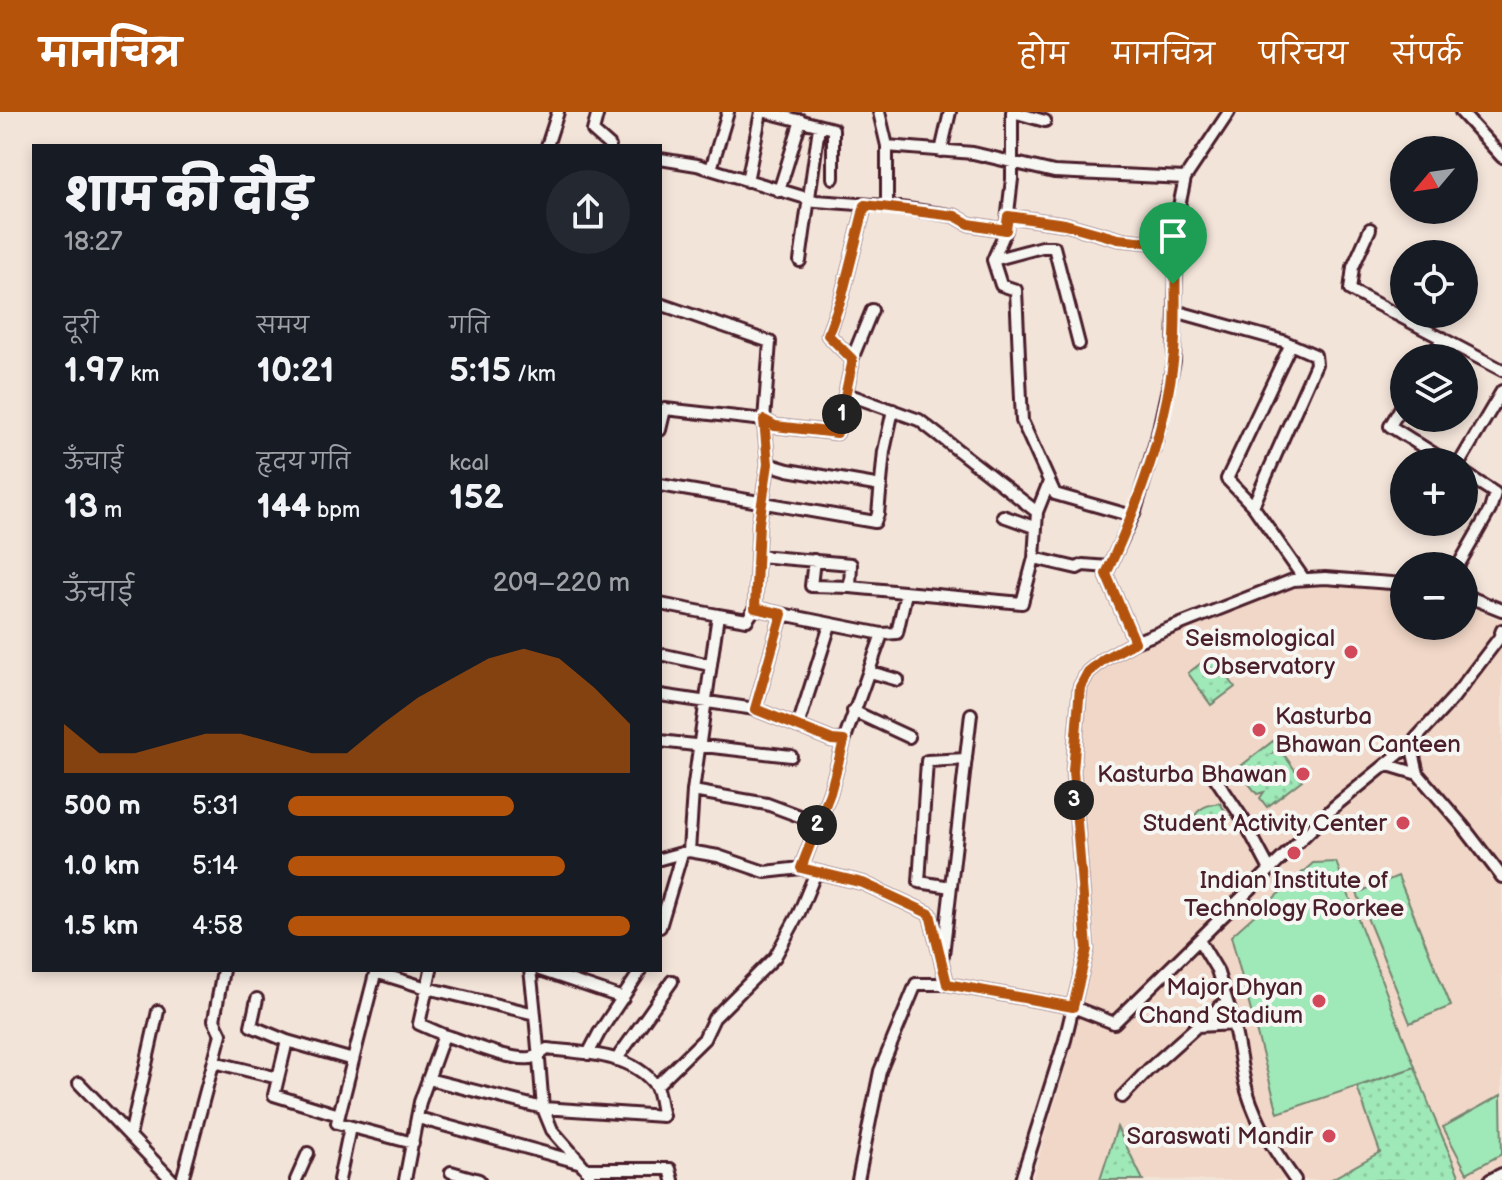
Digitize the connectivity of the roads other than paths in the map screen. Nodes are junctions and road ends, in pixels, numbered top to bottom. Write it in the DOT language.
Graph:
graph roads {
  1 [pos="558,112"];
  2 [pos="598,112"];
  3 [pos="728,112"];
  4 [pos="763,112"];
  5 [pos="879,112"];
  6 [pos="950,112"];
  7 [pos="1013,112"];
  8 [pos="1229,112"];
  9 [pos="1461,112"];
  10 [pos="801,120"];
  11 [pos="1045,121"];
  12 [pos="819,127"];
  13 [pos="548,144"];
  14 [pos="608,144"];
  15 [pos="887,146"];
  16 [pos="941,151"];
  17 [pos="1502,157"];
  18 [pos="662,159"];
  19 [pos="1013,163"];
  20 [pos="711,169"];
  21 [pos="833,178"];
  22 [pos="1185,178"];
  23 [pos="747,181"];
  24 [pos="779,191"];
  25 [pos="808,199"];
  26 [pos="865,205"];
  27 [pos="887,206"];
  28 [pos="1008,216"];
  29 [pos="1370,229"];
  30 [pos="1006,230"];
  31 [pos="1176,245"];
  32 [pos="993,260"];
  33 [pos="800,261"];
  34 [pos="662,305"];
  35 [pos="872,310"];
  36 [pos="1182,313"];
  37 [pos="1443,338"];
  38 [pos="1079,344"];
  39 [pos="1439,344"];
  40 [pos="1290,346"];
  41 [pos="852,359"];
  42 [pos="1502,370"];
  43 [pos="1502,391"];
  44 [pos="847,394"];
  45 [pos="893,410"];
  46 [pos="662,419"];
  47 [pos="764,420"];
  48 [pos="1400,432"];
  49 [pos="1425,448"];
  50 [pos="1468,448"];
  51 [pos="768,464"];
  52 [pos="1049,482"];
  53 [pos="1478,482"];
  54 [pos="662,485"];
  55 [pos="881,486"];
  56 [pos="762,501"];
  57 [pos="1253,506"];
  58 [pos="1037,512"];
  59 [pos="1003,516"];
  60 [pos="1132,516"];
  61 [pos="1034,527"];
  62 [pos="1478,531"];
  63 [pos="758,556"];
  64 [pos="1034,558"];
  65 [pos="814,560"];
  66 [pos="1109,567"];
  67 [pos="1304,579"];
  68 [pos="1390,583"];
  69 [pos="850,587"];
  70 [pos="906,593"];
  71 [pos="1478,601"];
  72 [pos="662,604"];
  73 [pos="755,608"];
  74 [pos="1502,610"];
  75 [pos="782,614"];
  76 [pos="718,615"];
  77 [pos="830,625"];
  78 [pos="882,634"];
  79 [pos="1501,635"];
  80 [pos="1135,642"];
  81 [pos="662,654"];
  82 [pos="710,665"];
  83 [pos="870,672"];
  84 [pos="898,680"];
  85 [pos="662,695"];
  86 [pos="705,701"];
  87 [pos="755,709"];
  88 [pos="853,711"];
  89 [pos="971,714"];
  90 [pos="798,726"];
  91 [pos="909,737"];
  92 [pos="662,741"];
  93 [pos="844,741"];
  94 [pos="699,744"];
  95 [pos="1411,744"];
  96 [pos="791,756"];
  97 [pos="966,759"];
  98 [pos="1388,765"];
  99 [pos="1418,774"];
  100 [pos="1214,776"];
  101 [pos="693,791"];
  102 [pos="818,823"];
  103 [pos="685,852"];
  104 [pos="662,858"];
  105 [pos="801,868"];
  106 [pos="1270,870"];
  107 [pos="816,872"];
  108 [pos="1502,877"];
  109 [pos="951,887"];
  110 [pos="662,921"];
  111 [pos="1199,940"];
  112 [pos="942,965"];
  113 [pos="223,972"];
  114 [pos="376,972"];
  115 [pos="379,972"];
  116 [pos="431,972"];
  117 [pos="530,972"];
  118 [pos="555,972"];
  119 [pos="640,972"];
  120 [pos="577,975"];
  121 [pos="672,981"];
  122 [pos="947,984"];
  123 [pos="427,988"];
  124 [pos="623,998"];
  125 [pos="257,999"];
  126 [pos="1228,1005"];
  127 [pos="1073,1007"];
  128 [pos="158,1011"];
  129 [pos="535,1014"];
  130 [pos="1235,1024"];
  131 [pos="1197,1026"];
  132 [pos="444,1035"];
  133 [pos="287,1041"];
  134 [pos="588,1054"];
  135 [pos="538,1055"];
  136 [pos="353,1060"];
  137 [pos="616,1060"];
  138 [pos="214,1062"];
  139 [pos="278,1078"];
  140 [pos="428,1079"];
  141 [pos="79,1083"];
  142 [pos="656,1086"];
  143 [pos="1122,1097"];
  144 [pos="543,1108"];
  145 [pos="339,1115"];
  146 [pos="418,1118"];
  147 [pos="350,1127"];
  148 [pos="130,1136"];
  149 [pos="413,1143"];
  150 [pos="308,1153"];
  151 [pos="585,1171"];
  152 [pos="451,1172"];
  153 [pos="1502,1174"];
  154 [pos="172,1180"];
  155 [pos="182,1180"];
  156 [pos="296,1180"];
  157 [pos="339,1180"];
  158 [pos="405,1180"];
  159 [pos="479,1180"];
  160 [pos="673,1180"];
  161 [pos="858,1180"];
  162 [pos="1021,1180"];
  163 [pos="1295,1180"];
  164 [pos="1490,1180"];
  1 -- 13 [label="street"];
  2 -- 14 [label="street"];
  3 -- 20 [label="street"];
  4 -- 10 [label="street"];
  4 -- 23 [label="street"];
  5 -- 15 [label="street"];
  6 -- 16 [label="street"];
  7 -- 11 [label="street"];
  7 -- 19 [label="street"];
  8 -- 22 [label="street"];
  9 -- 17 [label="street"];
  10 -- 12 [label="street"];
  10 -- 24 [label="street"];
  12 -- 21 [label="street"];
  12 -- 25 [label="street"];
  15 -- 16 [label="street"];
  15 -- 27 [label="street"];
  16 -- 19 [label="street"];
  18 -- 20 [label="street"];
  19 -- 22 [label="street"];
  19 -- 28 [label="street"];
  20 -- 23 [label="street"];
  22 -- 31 [label="street"];
  23 -- 24 [label="street"];
  24 -- 25 [label="street"];
  25 -- 26 [label="street"];
  25 -- 33 [label="street"];
  26 -- 27 [label="street"];
  26 -- 41 [label="street"];
  27 -- 30 [label="street"];
  28 -- 30 [label="street"];
  28 -- 31 [label="street"];
  29 -- 37 [label="street"];
  30 -- 32 [label="street"];
  31 -- 60 [label="street"];
  32 -- 38 [label="street"];
  32 -- 52 [label="street"];
  34 -- 47 [label="street"];
  35 -- 41 [label="street"];
  36 -- 40 [label="street"];
  37 -- 39 [label="street"];
  37 -- 42 [label="street"];
  40 -- 57 [label="street"];
  40 -- 57 [label="street"];
  41 -- 44 [label="street"];
  43 -- 50 [label="street"];
  44 -- 45 [label="street"];
  44 -- 47 [label="street"];
  45 -- 55 [label="street"];
  45 -- 58 [label="street"];
  46 -- 47 [label="street"];
  47 -- 51 [label="street"];
  48 -- 49 [label="street"];
  51 -- 55 [label="street"];
  51 -- 56 [label="street"];
  52 -- 58 [label="street"];
  52 -- 60 [label="street"];
  53 -- 62 [label="street"];
  54 -- 56 [label="street"];
  55 -- 56 [label="street"];
  56 -- 63 [label="street"];
  57 -- 67 [label="street"];
  58 -- 61 [label="street"];
  59 -- 61 [label="street"];
  60 -- 66 [label="street"];
  61 -- 64 [label="street"];
  63 -- 65 [label="street"];
  63 -- 73 [label="street"];
  64 -- 66 [label="street"];
  64 -- 70 [label="street"];
  65 -- 69 [label="street"];
  65 -- 69 [label="street"];
  66 -- 80 [label="street"];
  67 -- 68 [label="street"];
  67 -- 80 [label="street"];
  69 -- 70 [label="street"];
  70 -- 78 [label="street"];
  71 -- 74 [label="street"];
  72 -- 76 [label="street"];
  73 -- 75 [label="street"];
  73 -- 76 [label="street"];
  75 -- 77 [label="street"];
  75 -- 87 [label="street"];
  76 -- 82 [label="street"];
  77 -- 78 [label="street"];
  77 -- 90 [label="street"];
  78 -- 83 [label="street"];
  79 -- 95 [label="street"];
  80 -- 127 [label="street"];
  81 -- 82 [label="street"];
  82 -- 86 [label="street"];
  83 -- 84 [label="street"];
  83 -- 88 [label="street"];
  85 -- 86 [label="street"];
  86 -- 87 [label="street"];
  86 -- 94 [label="street"];
  87 -- 90 [label="street"];
  88 -- 91 [label="street"];
  88 -- 93 [label="street"];
  89 -- 97 [label="street"];
  90 -- 93 [label="street"];
  92 -- 94 [label="street"];
  93 -- 102 [label="street"];
  94 -- 96 [label="street"];
  94 -- 101 [label="street"];
  95 -- 98 [label="street"];
  95 -- 99 [label="street"];
  97 -- 109 [label="street"];
  97 -- 109 [label="street"];
  98 -- 99 [label="street"];
  98 -- 106 [label="street"];
  99 -- 108 [label="street"];
  100 -- 106 [label="street"];
  101 -- 102 [label="street"];
  101 -- 103 [label="street"];
  102 -- 105 [label="street"];
  103 -- 104 [label="street"];
  103 -- 105 [label="street"];
  103 -- 110 [label="street"];
  105 -- 107 [label="street"];
  106 -- 111 [label="street"];
  107 -- 112 [label="street"];
  107 -- 142 [label="street"];
  109 -- 112 [label="street"];
  111 -- 126 [label="street"];
  111 -- 127 [label="street"];
  112 -- 122 [label="street"];
  113 -- 138 [label="street"];
  114 -- 136 [label="street"];
  115 -- 123 [label="street"];
  116 -- 123 [label="street"];
  117 -- 129 [label="street"];
  118 -- 120 [label="street"];
  119 -- 124 [label="street"];
  120 -- 124 [label="street"];
  121 -- 137 [label="street"];
  122 -- 127 [label="street"];
  122 -- 161 [label="street"];
  123 -- 129 [label="street"];
  123 -- 132 [label="street"];
  124 -- 134 [label="street"];
  125 -- 133 [label="street"];
  126 -- 130 [label="street"];
  126 -- 131 [label="street"];
  127 -- 162 [label="street"];
  128 -- 148 [label="street"];
  129 -- 135 [label="street"];
  130 -- 131 [label="street"];
  130 -- 163 [label="street"];
  131 -- 143 [label="street"];
  132 -- 135 [label="street"];
  132 -- 140 [label="street"];
  133 -- 136 [label="street"];
  133 -- 139 [label="street"];
  134 -- 135 [label="street"];
  134 -- 137 [label="street"];
  135 -- 144 [label="street"];
  136 -- 145 [label="street"];
  137 -- 142 [label="street"];
  138 -- 139 [label="street"];
  138 -- 155 [label="street"];
  139 -- 145 [label="street"];
  140 -- 144 [label="street"];
  140 -- 146 [label="street"];
  141 -- 148 [label="street"];
  142 -- 144 [label="street"];
  144 -- 151 [label="street"];
  145 -- 147 [label="street"];
  146 -- 149 [label="street"];
  146 -- 151 [label="street"];
  147 -- 149 [label="street"];
  147 -- 157 [label="street"];
  148 -- 154 [label="street"];
  149 -- 158 [label="street"];
  150 -- 156 [label="street"];
  151 -- 160 [label="street"];
  152 -- 159 [label="street"];
  153 -- 164 [label="street"];
}
